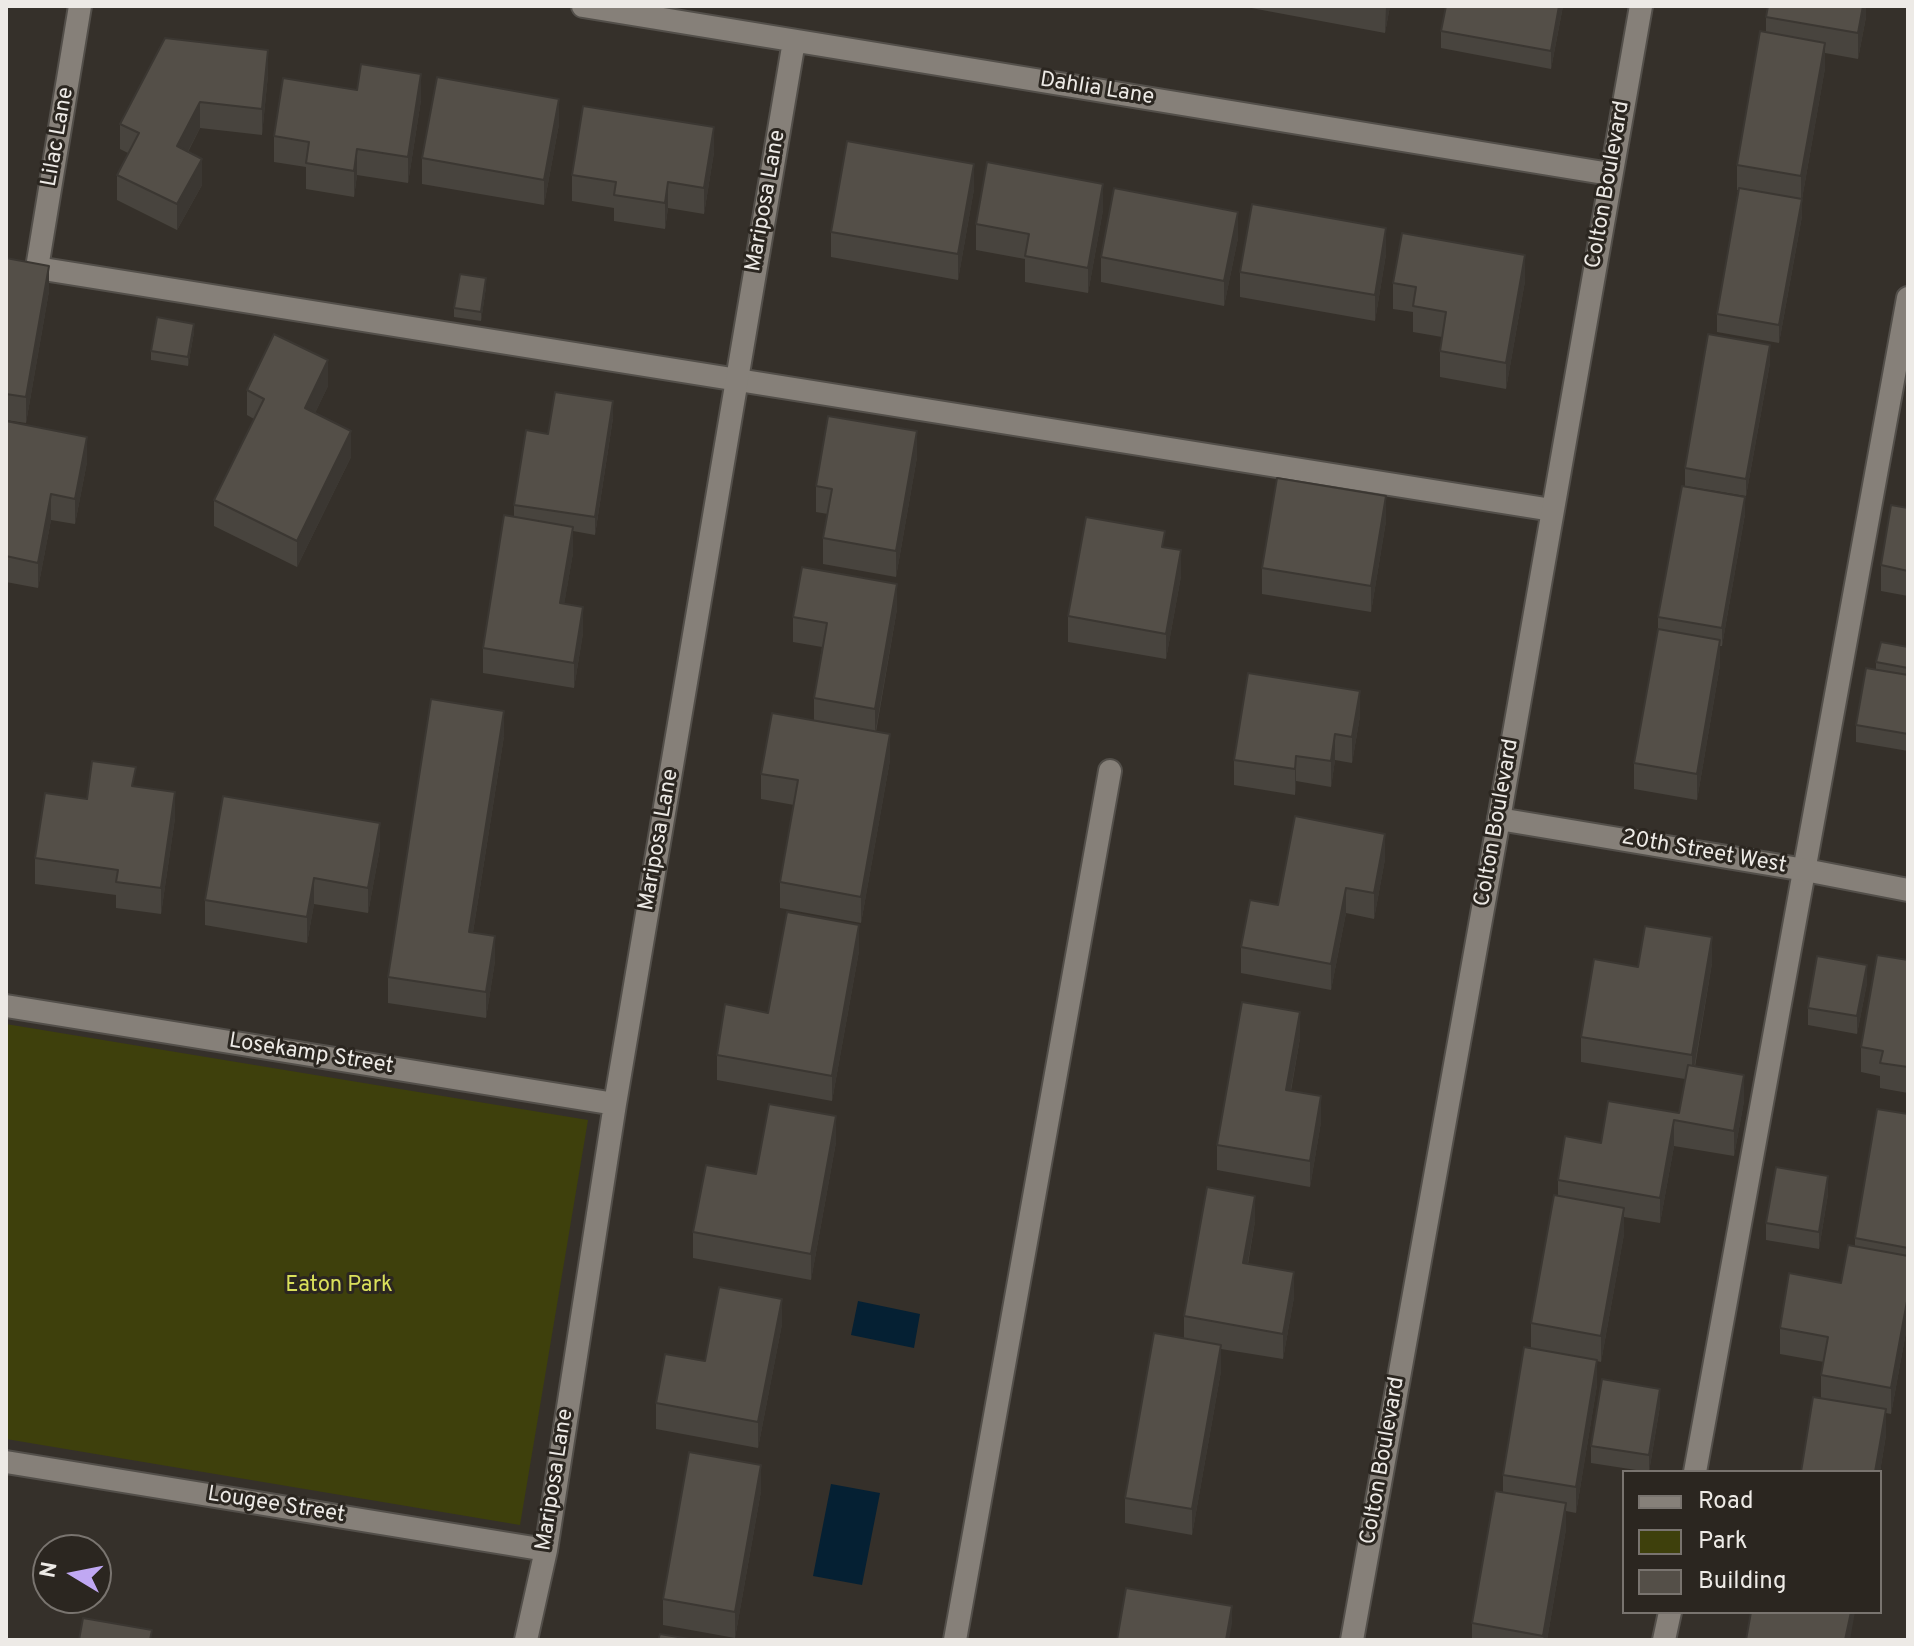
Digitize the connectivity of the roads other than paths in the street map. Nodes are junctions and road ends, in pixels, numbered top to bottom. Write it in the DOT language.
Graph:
graph roads {
  1 [pos="80,6"];
  2 [pos="583,6"];
  3 [pos="1641,6"];
  4 [pos="794,41"];
  5 [pos="1610,174"];
  6 [pos="1908,298"];
  7 [pos="737,380"];
  8 [pos="1552,510"];
  9 [pos="1110,771"];
  10 [pos="1499,819"];
  11 [pos="1805,870"];
  12 [pos="1908,890"];
  13 [pos="6,1006"];
  14 [pos="615,1104"];
  15 [pos="6,1462"];
  16 [pos="1695,1470"];
  17 [pos="546,1550"];
  18 [pos="1670,1614"];
  19 [pos="526,1640"];
  20 [pos="955,1640"];
  21 [pos="1352,1640"];
  22 [pos="1664,1640"];
  1 -- 7 [label="street, Lilac Lane"];
  2 -- 4 [label="street, Dahlia Lane"];
  3 -- 5 [label="street, Colton Boulevard"];
  4 -- 5 [label="street, Dahlia Lane"];
  4 -- 7 [label="street, Mariposa Lane"];
  5 -- 8 [label="street, Colton Boulevard"];
  6 -- 11 [label="street"];
  7 -- 8 [label="street"];
  7 -- 14 [label="street, Mariposa Lane"];
  8 -- 10 [label="street, Colton Boulevard"];
  9 -- 20 [label="street"];
  10 -- 11 [label="street, 20th Street West"];
  10 -- 21 [label="street, Colton Boulevard"];
  11 -- 12 [label="street, 20th Street West"];
  11 -- 16 [label="street"];
  13 -- 14 [label="street, Losekamp Street"];
  14 -- 17 [label="street, Mariposa Lane"];
  15 -- 17 [label="street, Lougee Street"];
  17 -- 19 [label="street, Mariposa Lane"];
  18 -- 22 [label="street"];
}
